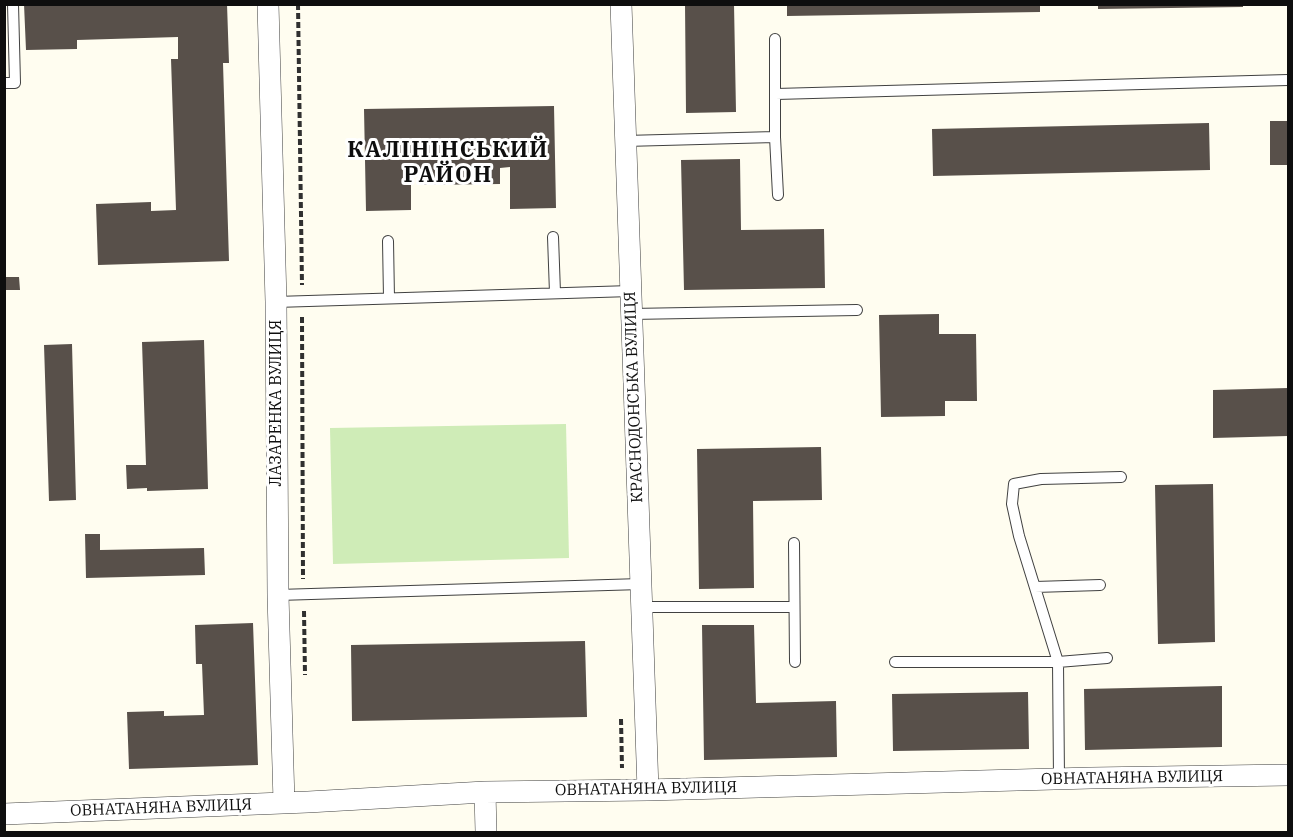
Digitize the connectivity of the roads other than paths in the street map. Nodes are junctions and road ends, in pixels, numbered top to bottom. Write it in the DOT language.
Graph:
graph roads {
  1 [pos="13,4"];
  2 [pos="268,4"];
  3 [pos="621,4"];
  4 [pos="775,39"];
  5 [pos="1288,80"];
  6 [pos="4,83"];
  7 [pos="776,94"];
  8 [pos="775,137"];
  9 [pos="626,141"];
  10 [pos="778,195"];
  11 [pos="553,237"];
  12 [pos="388,241"];
  13 [pos="631,291"];
  14 [pos="555,293"];
  15 [pos="389,298"];
  16 [pos="276,302"];
  17 [pos="857,310"];
  18 [pos="631,314"];
  19 [pos="1121,477"];
  20 [pos="794,543"];
  21 [pos="641,584"];
  22 [pos="1100,585"];
  23 [pos="1035,587"];
  24 [pos="278,595"];
  25 [pos="642,607"];
  26 [pos="794,607"];
  27 [pos="1107,658"];
  28 [pos="795,662"];
  29 [pos="895,662"];
  30 [pos="1058,662"];
  31 [pos="1288,775"];
  32 [pos="1059,779"];
  33 [pos="648,790"];
  34 [pos="485,792"];
  35 [pos="284,802"];
  36 [pos="4,814"];
  37 [pos="486,832"];
  1 -- 6 [label="lane"];
  2 -- 16 [label="street, ЛАЗАРЕНКА ВУЛИЦЯ"];
  3 -- 9 [label="street, КРАСНОДОНСЬКА ВУЛИЦЯ"];
  4 -- 7 [label="lane"];
  5 -- 7 [label="lane"];
  7 -- 8 [label="lane"];
  8 -- 9 [label="lane"];
  8 -- 10 [label="lane"];
  9 -- 13 [label="street, КРАСНОДОНСЬКА ВУЛИЦЯ"];
  11 -- 14 [label="lane"];
  12 -- 15 [label="lane"];
  13 -- 14 [label="lane"];
  13 -- 18 [label="street, КРАСНОДОНСЬКА ВУЛИЦЯ"];
  14 -- 15 [label="lane"];
  15 -- 16 [label="lane"];
  16 -- 24 [label="street, ЛАЗАРЕНКА ВУЛИЦЯ"];
  17 -- 18 [label="lane"];
  18 -- 21 [label="street, КРАСНОДОНСЬКА ВУЛИЦЯ"];
  19 -- 23 [label="lane"];
  20 -- 26 [label="lane"];
  21 -- 24 [label="lane"];
  21 -- 25 [label="street, КРАСНОДОНСЬКА ВУЛИЦЯ"];
  22 -- 23 [label="lane"];
  23 -- 30 [label="lane"];
  24 -- 35 [label="street, ЛАЗАРЕНКА ВУЛИЦЯ"];
  25 -- 26 [label="lane"];
  25 -- 33 [label="street, КРАСНОДОНСЬКА ВУЛИЦЯ"];
  26 -- 28 [label="lane"];
  27 -- 30 [label="lane"];
  29 -- 30 [label="lane"];
  30 -- 32 [label="lane"];
  31 -- 32 [label="street, ОВНАТАНЯНА ВУЛИЦЯ"];
  32 -- 33 [label="street, ОВНАТАНЯНА ВУЛИЦЯ"];
  33 -- 34 [label="street, ОВНАТАНЯНА ВУЛИЦЯ"];
  34 -- 35 [label="street, ОВНАТАНЯНА ВУЛИЦЯ"];
  34 -- 37 [label="street"];
  35 -- 36 [label="street, ОВНАТАНЯНА ВУЛИЦЯ"];
}
